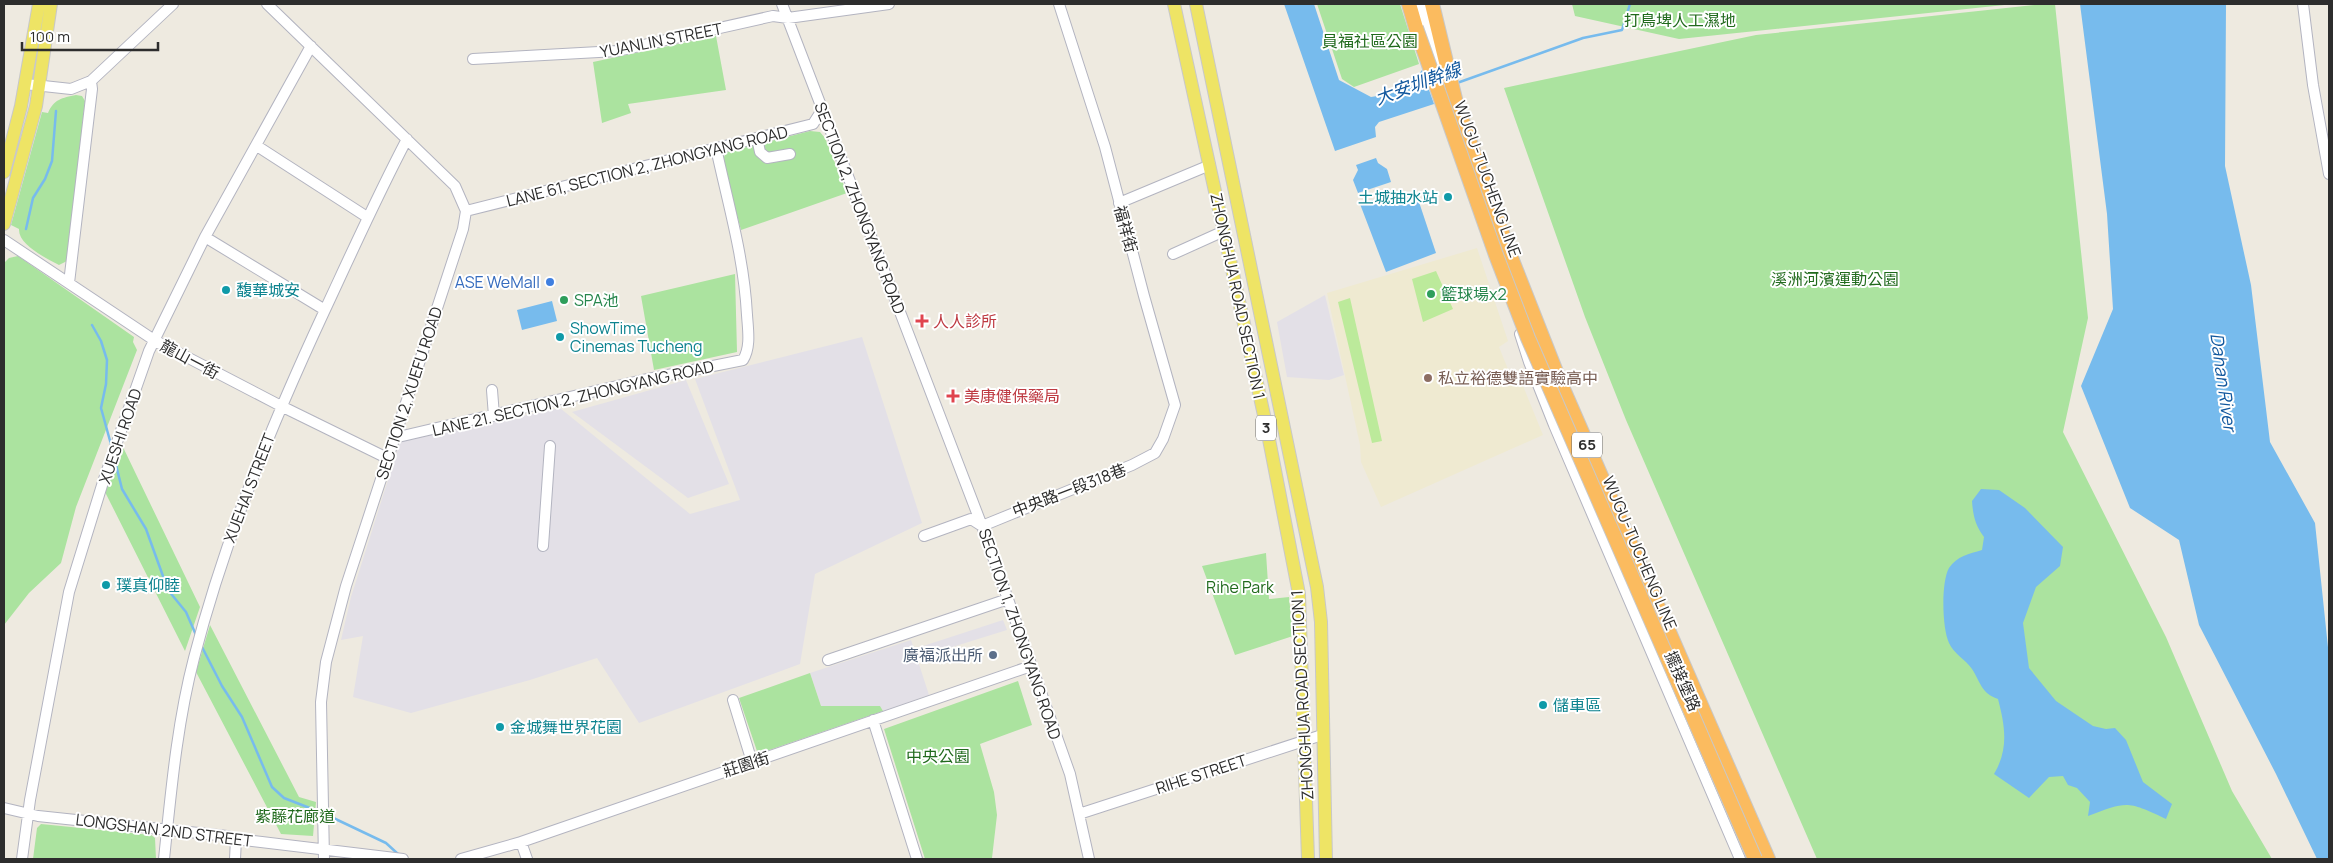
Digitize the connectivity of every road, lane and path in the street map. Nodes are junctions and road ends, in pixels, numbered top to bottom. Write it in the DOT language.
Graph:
graph roads {
  1 [pos="39,4"];
  2 [pos="51,4"];
  3 [pos="173,4"];
  4 [pos="267,4"];
  5 [pos="782,4"];
  6 [pos="889,4"];
  7 [pos="1059,4"];
  8 [pos="1174,4"];
  9 [pos="1196,4"];
  10 [pos="1409,4"];
  11 [pos="1413,4"];
  12 [pos="1421,4"];
  13 [pos="1427,4"];
  14 [pos="1432,4"];
  15 [pos="2303,4"];
  16 [pos="788,18"];
  17 [pos="1434,20"];
  18 [pos="1416,28"];
  19 [pos="312,46"];
  20 [pos="473,58"];
  21 [pos="91,81"];
  22 [pos="25,84"];
  23 [pos="40,86"];
  24 [pos="822,110"];
  25 [pos="757,138"];
  26 [pos="407,139"];
  27 [pos="257,146"];
  28 [pos="716,148"];
  29 [pos="790,154"];
  30 [pos="1210,165"];
  31 [pos="4,172"];
  32 [pos="2329,174"];
  33 [pos="1120,203"];
  34 [pos="466,211"];
  35 [pos="367,217"];
  36 [pos="4,224"];
  37 [pos="1224,231"];
  38 [pos="205,237"];
  39 [pos="4,240"];
  40 [pos="1501,253"];
  41 [pos="1173,254"];
  42 [pos="69,283"];
  43 [pos="325,310"];
  44 [pos="154,340"];
  45 [pos="492,390"];
  46 [pos="281,406"];
  47 [pos="938,412"];
  48 [pos="494,416"];
  49 [pos="394,438"];
  50 [pos="550,446"];
  51 [pos="1155,453"];
  52 [pos="387,458"];
  53 [pos="982,526"];
  54 [pos="924,536"];
  55 [pos="543,546"];
  56 [pos="1628,556"];
  57 [pos="1613,563"];
  58 [pos="1008,599"];
  59 [pos="828,660"];
  60 [pos="1031,666"];
  61 [pos="732,700"];
  62 [pos="873,720"];
  63 [pos="1322,735"];
  64 [pos="1305,740"];
  65 [pos="752,762"];
  66 [pos="4,808"];
  67 [pos="29,814"];
  68 [pos="1079,814"];
  69 [pos="167,830"];
  70 [pos="236,839"];
  71 [pos="521,842"];
  72 [pos="324,854"];
  73 [pos="22,859"];
  74 [pos="164,859"];
  75 [pos="235,859"];
  76 [pos="403,859"];
  77 [pos="461,859"];
  78 [pos="527,859"];
  79 [pos="917,859"];
  80 [pos="1089,859"];
  81 [pos="1308,859"];
  82 [pos="1326,859"];
  83 [pos="1740,859"];
  84 [pos="1755,859"];
  85 [pos="1761,859"];
  86 [pos="1768,859"];
  1 -- 22 [label="main road"];
  2 -- 23 [label="main road"];
  3 -- 21 [label="street"];
  4 -- 19 [label="street"];
  5 -- 16 [label="street, SECTION 2, ZHONGYANG ROAD"];
  6 -- 16 [label="street, YUANLIN STREET"];
  7 -- 33 [label="street, 福祥街"];
  8 -- 30 [label="main road, ZHONGHUA ROAD SECTION 1 / 3"];
  9 -- 63 [label="main road, ZHONGHUA ROAD SECTION 1 / 3"];
  10 -- 18 [label="highway, WUGU-TUCHENG LINE / 65"];
  11 -- 18 [label="highway"];
  12 -- 40 [label="street, 擺接堡路"];
  13 -- 17 [label="highway"];
  14 -- 17 [label="highway, WUGU-TUCHENG LINE / 65"];
  15 -- 32 [label="street"];
  16 -- 20 [label="street, YUANLIN STREET"];
  16 -- 24 [label="street, SECTION 2, ZHONGYANG ROAD"];
  17 -- 86 [label="highway, WUGU-TUCHENG LINE / 65"];
  18 -- 84 [label="highway, WUGU-TUCHENG LINE / 65, bridge"];
  19 -- 26 [label="street"];
  19 -- 27 [label="street, XUESHI ROAD"];
  21 -- 23 [label="street"];
  21 -- 42 [label="street"];
  22 -- 23 [label="street"];
  22 -- 31 [label="main road"];
  23 -- 36 [label="main road"];
  24 -- 25 [label="street, LANE 61, SECTION 2, ZHONGYANG ROAD"];
  24 -- 47 [label="street, SECTION 2, ZHONGYANG ROAD"];
  25 -- 28 [label="street, LANE 61, SECTION 2, ZHONGYANG ROAD"];
  25 -- 29 [label="street"];
  26 -- 34 [label="street"];
  26 -- 35 [label="street, XUEHAI STREET"];
  27 -- 35 [label="street"];
  27 -- 38 [label="street, XUESHI ROAD"];
  28 -- 34 [label="street, LANE 61, SECTION 2, ZHONGYANG ROAD"];
  28 -- 48 [label="street, LANE 21. SECTION 2, ZHONGYANG ROAD"];
  30 -- 33 [label="street"];
  30 -- 37 [label="main road, ZHONGHUA ROAD SECTION 1 / 3"];
  33 -- 51 [label="street, 福祥街"];
  34 -- 49 [label="street, SECTION 2, XUEFU ROAD"];
  35 -- 43 [label="street, XUEHAI STREET"];
  37 -- 41 [label="street"];
  37 -- 64 [label="main road, ZHONGHUA ROAD SECTION 1 / 3"];
  38 -- 43 [label="street"];
  38 -- 44 [label="street, XUESHI ROAD"];
  39 -- 42 [label="street, 龍山一街"];
  40 -- 56 [label="street, 擺接堡路"];
  40 -- 57 [label="street, 擺接堡路"];
  42 -- 44 [label="street, 龍山一街"];
  43 -- 46 [label="street, XUEHAI STREET"];
  44 -- 46 [label="street, 龍山一街"];
  44 -- 67 [label="street, XUESHI ROAD"];
  45 -- 48 [label="street"];
  46 -- 52 [label="street, 龍山一街"];
  46 -- 69 [label="street, XUEHAI STREET"];
  47 -- 53 [label="street, SECTION 1, ZHONGYANG ROAD"];
  48 -- 49 [label="street, LANE 21. SECTION 2, ZHONGYANG ROAD"];
  49 -- 52 [label="street, SECTION 2, XUEFU ROAD"];
  50 -- 55 [label="street"];
  51 -- 53 [label="street, 中央路一段318巷"];
  52 -- 72 [label="street, SECTION 2, XUEFU ROAD"];
  53 -- 54 [label="street"];
  53 -- 58 [label="street, SECTION 1, ZHONGYANG ROAD"];
  56 -- 57 [label="street"];
  56 -- 85 [label="street, 擺接堡路"];
  57 -- 83 [label="street, 擺接堡路"];
  58 -- 59 [label="street"];
  58 -- 60 [label="street, SECTION 1, ZHONGYANG ROAD"];
  60 -- 62 [label="street, 莊園街"];
  60 -- 68 [label="street, SECTION 1, ZHONGYANG ROAD"];
  61 -- 65 [label="street"];
  62 -- 65 [label="street, 莊園街"];
  62 -- 79 [label="street"];
  63 -- 64 [label="street, RIHE STREET"];
  63 -- 82 [label="main road, ZHONGHUA ROAD SECTION 1 / 3"];
  64 -- 68 [label="street, RIHE STREET"];
  64 -- 81 [label="main road, ZHONGHUA ROAD SECTION 1 / 3"];
  65 -- 71 [label="street, 莊園街"];
  66 -- 67 [label="street, LONGSHAN 2ND STREET"];
  67 -- 69 [label="street, LONGSHAN 2ND STREET"];
  67 -- 73 [label="street, XUESHI ROAD"];
  68 -- 80 [label="street, SECTION 1, ZHONGYANG ROAD"];
  69 -- 70 [label="street, LONGSHAN 2ND STREET"];
  69 -- 74 [label="street, XUEHAI STREET"];
  70 -- 72 [label="street, LONGSHAN 2ND STREET"];
  70 -- 75 [label="street"];
  71 -- 77 [label="street, 莊園街"];
  71 -- 78 [label="street"];
  72 -- 76 [label="street"];
}
